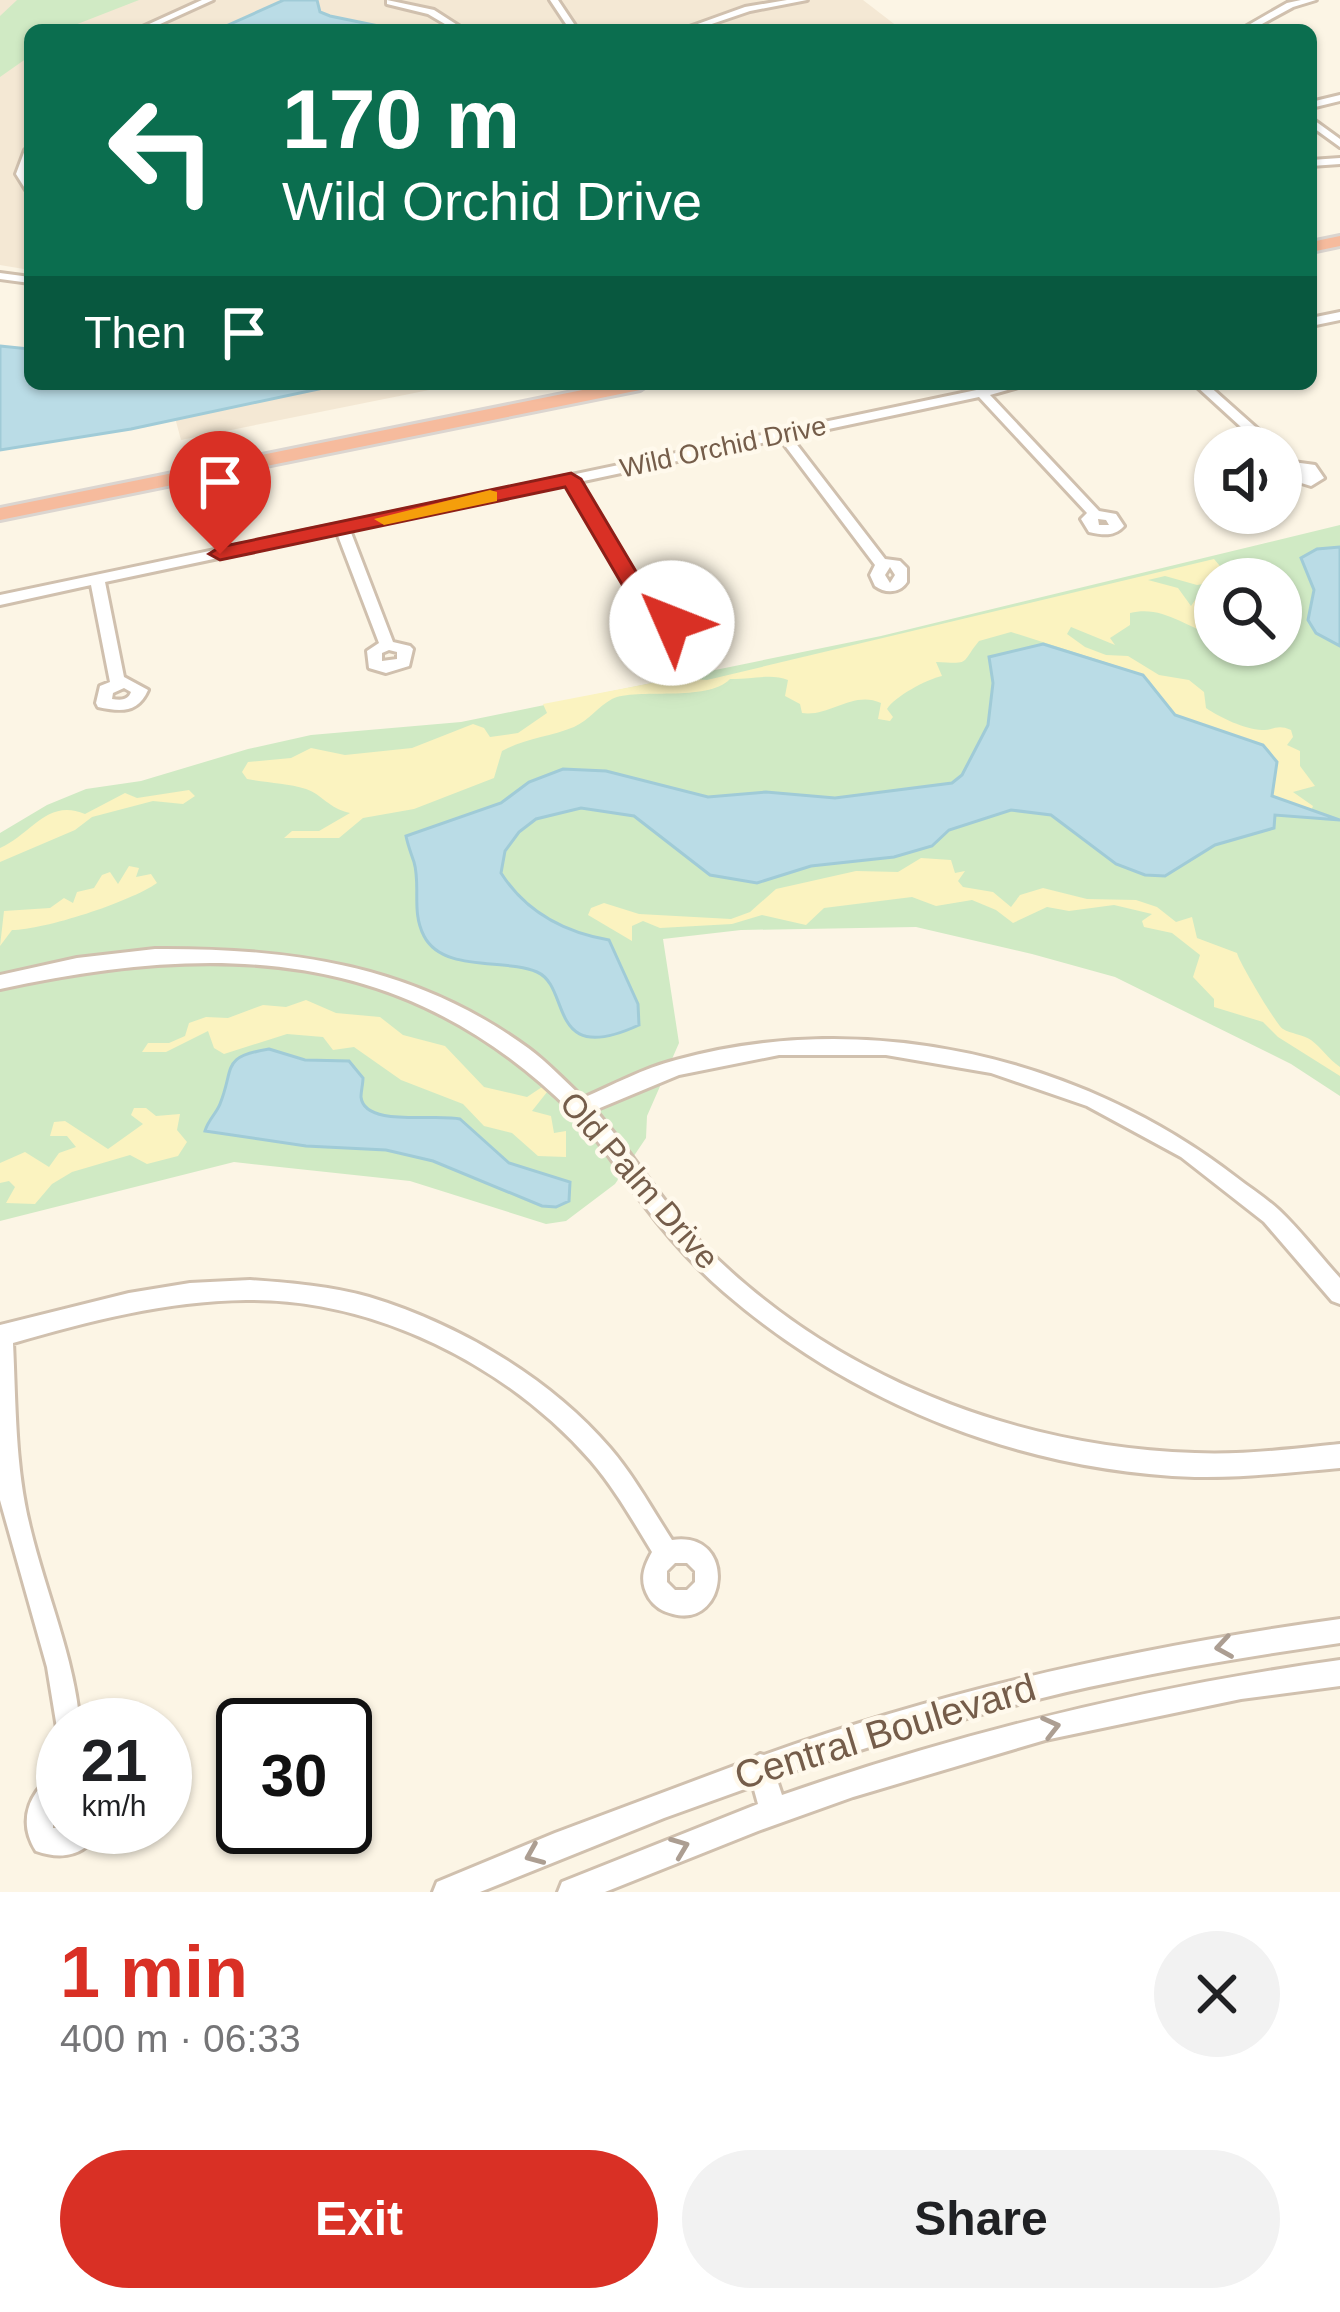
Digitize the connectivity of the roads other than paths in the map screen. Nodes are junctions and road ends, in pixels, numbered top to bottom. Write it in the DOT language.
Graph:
graph roads {
  1 [pos="209,0"];
  2 [pos="802,0"];
  3 [pos="1312,0"];
  4 [pos="387,2"];
  5 [pos="154,24"];
  6 [pos="451,24"];
  7 [pos="703,24"];
  8 [pos="1255,24"];
  9 [pos="1317,110"];
  10 [pos="1340,134"];
  11 [pos="553,390"];
  12 [pos="610,390"];
  13 [pos="996,390"];
  14 [pos="1207,390"];
  15 [pos="982,393"];
  16 [pos="1247,426"];
  17 [pos="783,434"];
  18 [pos="571,479"];
  19 [pos="0,500"];
  20 [pos="0,514"];
  21 [pos="1095,514"];
  22 [pos="342,528"];
  23 [pos="883,566"];
  24 [pos="97,579"];
  25 [pos="0,600"];
  26 [pos="652,617"];
  27 [pos="387,645"];
  28 [pos="118,683"];
  29 [pos="0,982"];
  30 [pos="580,1108"];
  31 [pos="1340,1294"];
  32 [pos="1,1335"];
  33 [pos="1340,1456"];
  34 [pos="667,1554"];
  35 [pos="1340,1631"];
  36 [pos="1340,1672"];
  37 [pos="64,1698"];
  38 [pos="760,1767"];
  39 [pos="774,1812"];
  40 [pos="447,1892"];
  41 [pos="572,1892"];
  1 -- 5 [label="street"];
  2 -- 7 [label="street"];
  3 -- 8 [label="street"];
  4 -- 6 [label="street"];
  9 -- 10 [label="street"];
  11 -- 19 [label="highway"];
  12 -- 20 [label="highway"];
  13 -- 15 [label="street, Wild Orchid Drive"];
  14 -- 16 [label="street"];
  15 -- 17 [label="street, Wild Orchid Drive"];
  15 -- 21 [label="street"];
  17 -- 18 [label="street, Wild Orchid Drive"];
  17 -- 23 [label="street"];
  18 -- 22 [label="street, Wild Orchid Drive"];
  18 -- 26 [label="street"];
  22 -- 24 [label="street, Wild Orchid Drive"];
  22 -- 27 [label="street"];
  24 -- 25 [label="street, Wild Orchid Drive"];
  24 -- 28 [label="street"];
  29 -- 30 [label="street, Old Palm Drive"];
  30 -- 31 [label="street"];
  30 -- 33 [label="street, Old Palm Drive"];
  32 -- 34 [label="street"];
  32 -- 37 [label="street"];
  35 -- 38 [label="street, Central Boulevard, one-way"];
  39 -- 36 [label="street, Central Boulevard, one-way"];
  38 -- 39 [label="street"];
  38 -- 40 [label="street, Central Boulevard, one-way"];
  41 -- 39 [label="street, Central Boulevard, one-way"];
}
